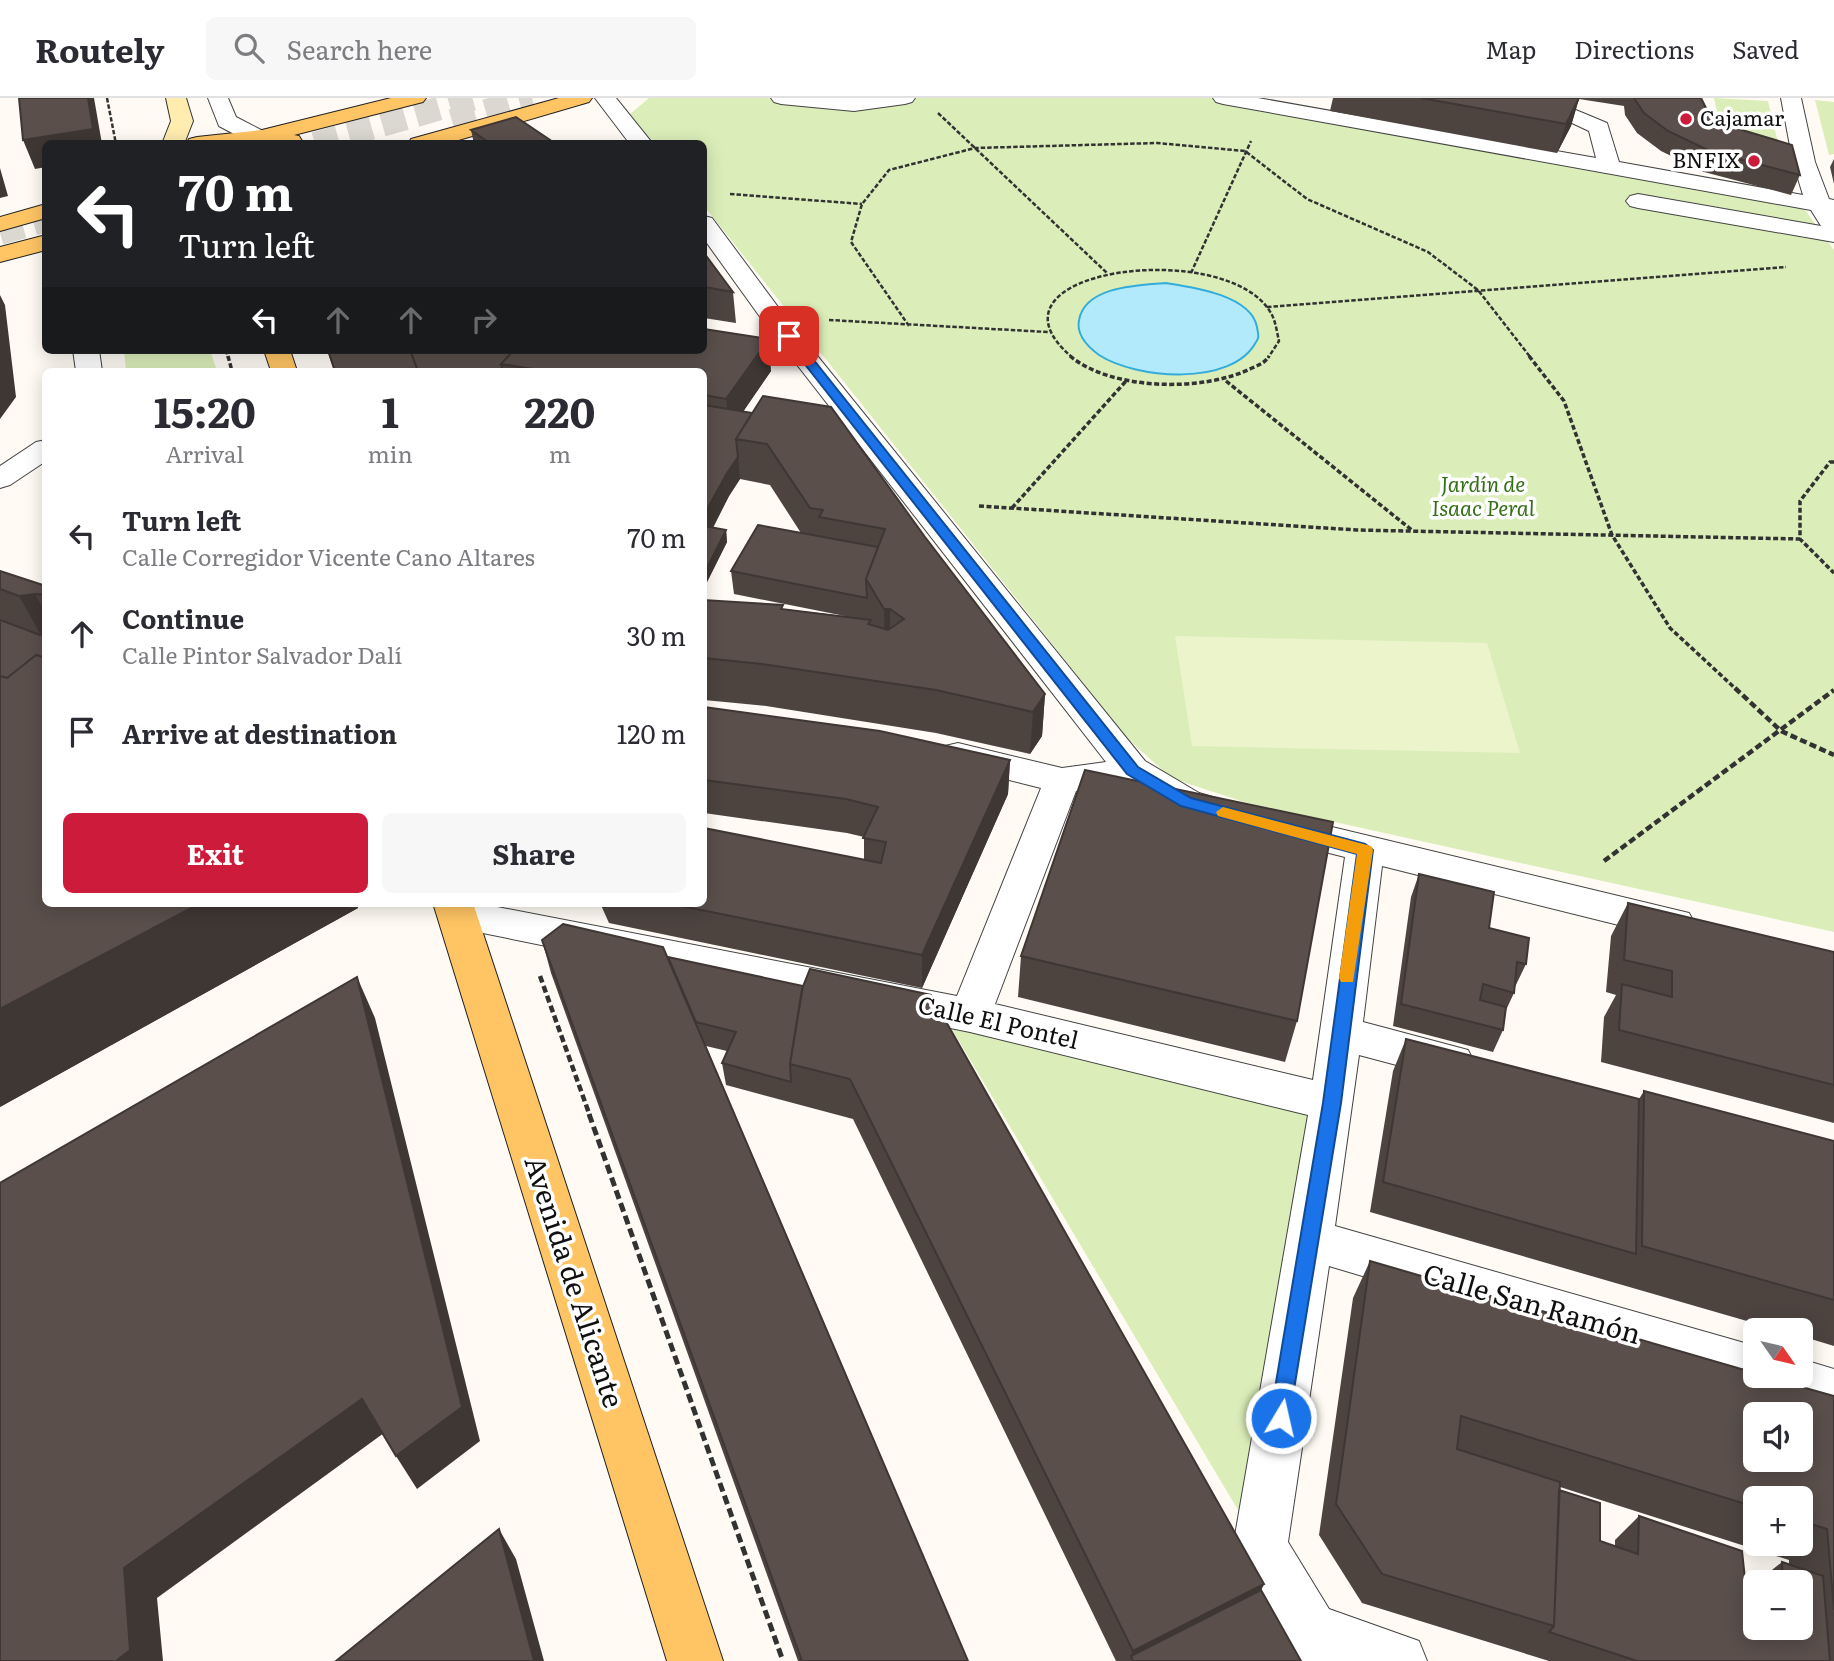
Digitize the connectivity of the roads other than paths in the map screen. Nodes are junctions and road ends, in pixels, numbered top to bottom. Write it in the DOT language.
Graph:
graph roads {
  1 [pos="176,98"];
  2 [pos="218,98"];
  3 [pos="416,98"];
  4 [pos="582,98"];
  5 [pos="605,98"];
  6 [pos="781,98"];
  7 [pos="905,98"];
  8 [pos="1223,98"];
  9 [pos="1496,98"];
  10 [pos="1791,98"];
  11 [pos="260,136"];
  12 [pos="175,140"];
  13 [pos="228,140"];
  14 [pos="280,140"];
  15 [pos="433,140"];
  16 [pos="639,140"];
  17 [pos="1610,169"];
  18 [pos="1638,201"];
  19 [pos="1825,205"];
  20 [pos="42,212"];
  21 [pos="0,224"];
  22 [pos="1834,226"];
  23 [pos="707,227"];
  24 [pos="1834,235"];
  25 [pos="42,243"];
  26 [pos="0,255"];
  27 [pos="768,350"];
  28 [pos="806,357"];
  29 [pos="42,451"];
  30 [pos="0,479"];
  31 [pos="922,747"];
  32 [pos="1132,770"];
  33 [pos="1062,781"];
  34 [pos="1365,850"];
  35 [pos="455,908"];
  36 [pos="1703,930"];
  37 [pos="970,1015"];
  38 [pos="1340,1033"];
  39 [pos="1487,1070"];
  40 [pos="1332,1103"];
  41 [pos="1309,1238"];
  42 [pos="1743,1366"];
  43 [pos="1813,1387"];
  44 [pos="1834,1393"];
  45 [pos="1322,1646"];
  46 [pos="695,1661"];
  47 [pos="1399,1661"];
  1 -- 12 [label="main road"];
  2 -- 11 [label="street"];
  3 -- 11 [label="main road"];
  4 -- 15 [label="main road"];
  5 -- 16 [label="street"];
  6 -- 7 [label="street"];
  8 -- 17 [label="street"];
  9 -- 17 [label="street"];
  10 -- 19 [label="street"];
  11 -- 13 [label="main road"];
  11 -- 14 [label="main road"];
  17 -- 19 [label="street"];
  18 -- 24 [label="street"];
  19 -- 22 [label="street"];
  20 -- 21 [label="main road"];
  23 -- 28 [label="street"];
  25 -- 26 [label="main road"];
  27 -- 28 [label="street"];
  28 -- 32 [label="street"];
  29 -- 30 [label="street"];
  31 -- 33 [label="street"];
  32 -- 33 [label="street"];
  32 -- 34 [label="street"];
  33 -- 37 [label="street"];
  34 -- 36 [label="street"];
  34 -- 38 [label="street"];
  35 -- 37 [label="street, Calle El Pontel"];
  35 -- 46 [label="main road, Avenida de Alicante"];
  37 -- 40 [label="street, Calle El Pontel"];
  38 -- 39 [label="street"];
  38 -- 40 [label="street"];
  40 -- 41 [label="street"];
  41 -- 42 [label="street, Calle San Ramón"];
  41 -- 45 [label="street"];
  43 -- 44 [label="street"];
  45 -- 47 [label="street"];
}
